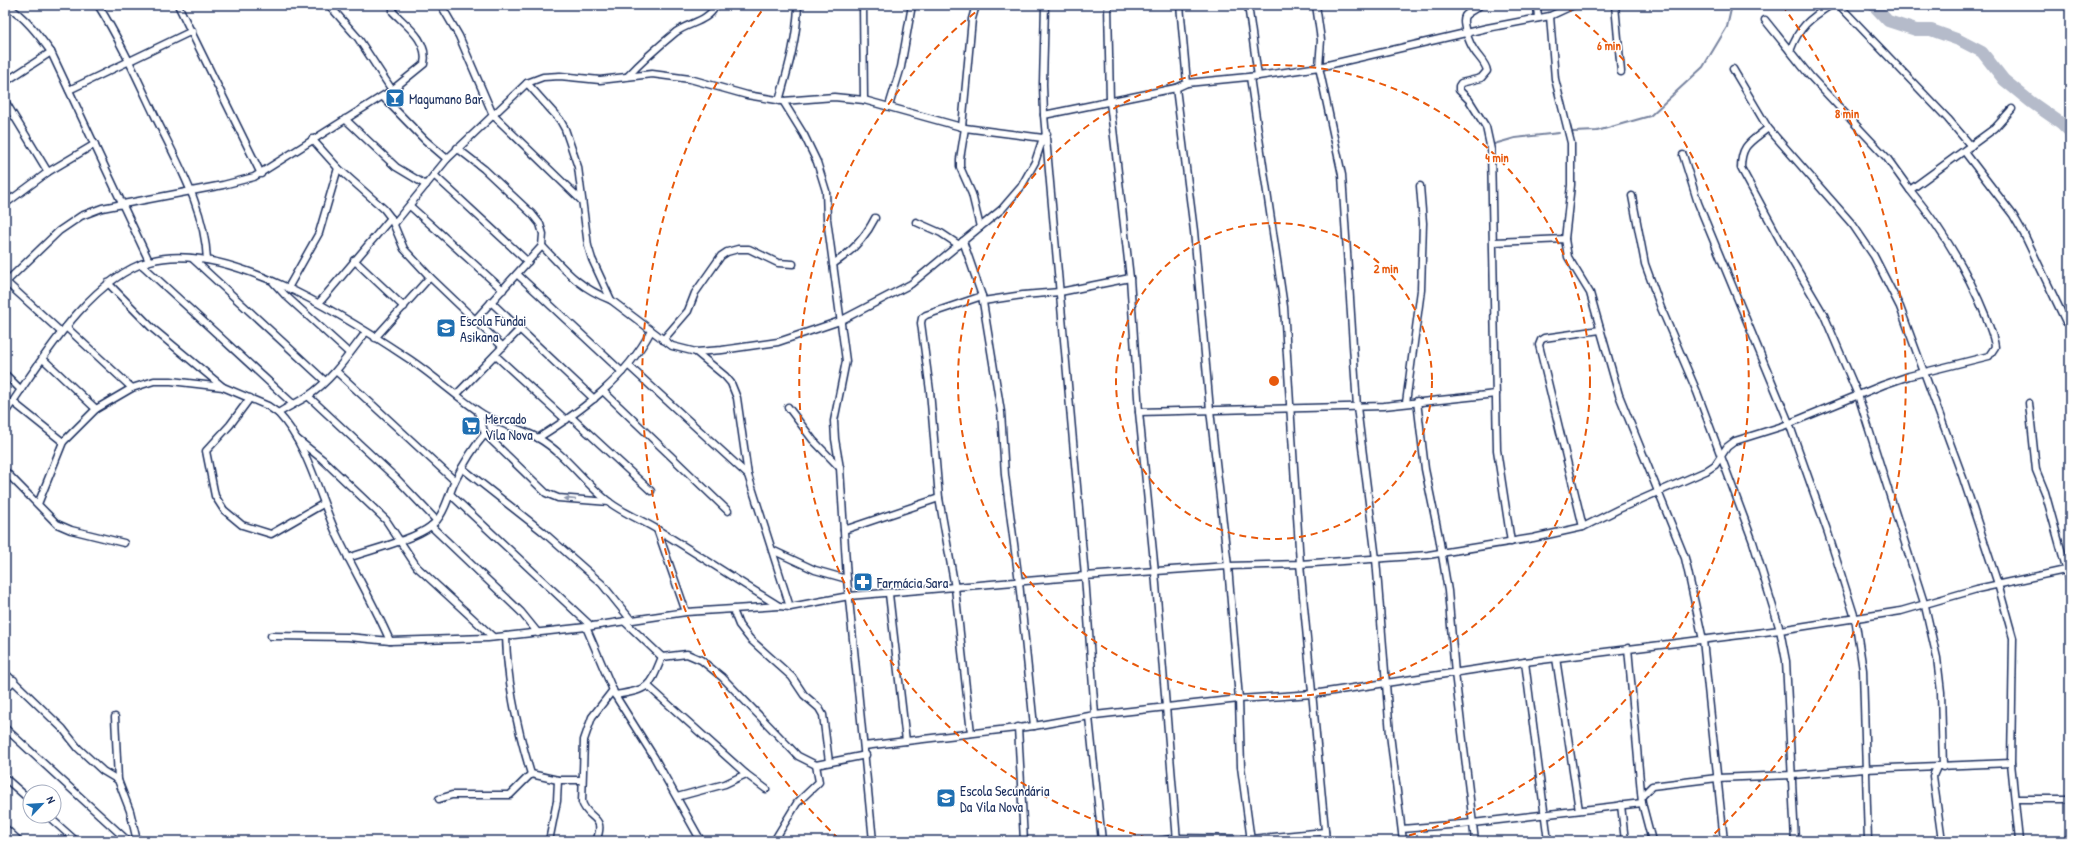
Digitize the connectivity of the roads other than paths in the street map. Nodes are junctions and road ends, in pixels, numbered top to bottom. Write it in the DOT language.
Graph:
graph roads {
  1 [pos="6,5"];
  2 [pos="98,5"];
  3 [pos="178,5"];
  4 [pos="329,5"];
  5 [pos="393,5"];
  6 [pos="441,5"];
  7 [pos="716,5"];
  8 [pos="798,5"];
  9 [pos="862,5"];
  10 [pos="912,5"];
  11 [pos="976,5"];
  12 [pos="1045,5"];
  13 [pos="1108,5"];
  14 [pos="1180,5"];
  15 [pos="1248,5"];
  16 [pos="1316,5"];
  17 [pos="1480,5"];
  18 [pos="1537,5"];
  19 [pos="1574,5"];
  20 [pos="1615,5"];
  21 [pos="1830,5"];
  22 [pos="1838,5"];
  23 [pos="1550,16"];
  24 [pos="1538,18"];
  25 [pos="1765,20"];
  26 [pos="192,32"];
  27 [pos="1466,32"];
  28 [pos="1790,51"];
  29 [pos="50,52"];
  30 [pos="128,61"];
  31 [pos="1319,67"];
  32 [pos="1733,69"];
  33 [pos="1621,72"];
  34 [pos="628,76"];
  35 [pos="1258,76"];
  36 [pos="1250,77"];
  37 [pos="5,82"];
  38 [pos="527,83"];
  39 [pos="1187,83"];
  40 [pos="1176,88"];
  41 [pos="69,90"];
  42 [pos="392,90"];
  43 [pos="383,97"];
  44 [pos="864,100"];
  45 [pos="5,101"];
  46 [pos="781,101"];
  47 [pos="1110,102"];
  48 [pos="889,106"];
  49 [pos="2012,109"];
  50 [pos="493,115"];
  51 [pos="1044,115"];
  52 [pos="345,119"];
  53 [pos="964,128"];
  54 [pos="1768,128"];
  55 [pos="1045,136"];
  56 [pos="312,140"];
  57 [pos="95,144"];
  58 [pos="1971,146"];
  59 [pos="458,148"];
  60 [pos="1964,151"];
  61 [pos="1684,154"];
  62 [pos="447,159"];
  63 [pos="338,168"];
  64 [pos="48,172"];
  65 [pos="261,174"];
  66 [pos="434,175"];
  67 [pos="426,185"];
  68 [pos="1420,186"];
  69 [pos="1910,190"];
  70 [pos="191,191"];
  71 [pos="5,192"];
  72 [pos="1632,196"];
  73 [pos="7,201"];
  74 [pos="582,201"];
  75 [pos="122,203"];
  76 [pos="410,206"];
  77 [pos="875,218"];
  78 [pos="392,221"];
  79 [pos="916,222"];
  80 [pos="980,228"];
  81 [pos="1565,239"];
  82 [pos="1494,242"];
  83 [pos="961,243"];
  84 [pos="542,246"];
  85 [pos="193,258"];
  86 [pos="207,260"];
  87 [pos="354,260"];
  88 [pos="149,261"];
  89 [pos="528,262"];
  90 [pos="141,264"];
  91 [pos="793,264"];
  92 [pos="833,264"];
  93 [pos="517,274"];
  94 [pos="430,277"];
  95 [pos="1130,278"];
  96 [pos="272,280"];
  97 [pos="5,281"];
  98 [pos="108,283"];
  99 [pos="288,288"];
  100 [pos="503,290"];
  101 [pos="1060,292"];
  102 [pos="982,298"];
  103 [pos="611,300"];
  104 [pos="491,302"];
  105 [pos="319,303"];
  106 [pos="404,307"];
  107 [pos="475,320"];
  108 [pos="840,321"];
  109 [pos="2066,322"];
  110 [pos="520,329"];
  111 [pos="64,330"];
  112 [pos="1600,330"];
  113 [pos="651,331"];
  114 [pos="366,332"];
  115 [pos="376,338"];
  116 [pos="663,340"];
  117 [pos="503,346"];
  118 [pos="696,352"];
  119 [pos="349,354"];
  120 [pos="495,355"];
  121 [pos="43,359"];
  122 [pos="629,366"];
  123 [pos="336,371"];
  124 [pos="622,372"];
  125 [pos="5,374"];
  126 [pos="1924,374"];
  127 [pos="325,381"];
  128 [pos="132,388"];
  129 [pos="223,388"];
  130 [pos="21,390"];
  131 [pos="603,391"];
  132 [pos="457,394"];
  133 [pos="1496,394"];
  134 [pos="1858,395"];
  135 [pos="308,396"];
  136 [pos="250,398"];
  137 [pos="594,399"];
  138 [pos="13,402"];
  139 [pos="1417,402"];
  140 [pos="1406,403"];
  141 [pos="2029,403"];
  142 [pos="293,404"];
  143 [pos="788,407"];
  144 [pos="1356,407"];
  145 [pos="96,409"];
  146 [pos="1289,409"];
  147 [pos="1210,410"];
  148 [pos="478,412"];
  149 [pos="1139,412"];
  150 [pos="5,413"];
  151 [pos="278,413"];
  152 [pos="568,419"];
  153 [pos="1789,423"];
  154 [pos="485,434"];
  155 [pos="538,438"];
  156 [pos="297,439"];
  157 [pos="63,442"];
  158 [pos="1722,456"];
  159 [pos="462,468"];
  160 [pos="840,468"];
  161 [pos="5,471"];
  162 [pos="748,475"];
  163 [pos="455,481"];
  164 [pos="651,491"];
  165 [pos="1660,492"];
  166 [pos="450,494"];
  167 [pos="938,498"];
  168 [pos="609,502"];
  169 [pos="38,504"];
  170 [pos="323,504"];
  171 [pos="728,511"];
  172 [pos="436,520"];
  173 [pos="431,526"];
  174 [pos="1582,528"];
  175 [pos="657,529"];
  176 [pos="844,530"];
  177 [pos="400,540"];
  178 [pos="1511,542"];
  179 [pos="124,543"];
  180 [pos="772,550"];
  181 [pos="1442,552"];
  182 [pos="348,558"];
  183 [pos="1376,559"];
  184 [pos="1300,564"];
  185 [pos="1228,566"];
  186 [pos="2068,570"];
  187 [pos="1155,572"];
  188 [pos="1085,576"];
  189 [pos="847,579"];
  190 [pos="1019,582"];
  191 [pos="2070,582"];
  192 [pos="1998,584"];
  193 [pos="955,588"];
  194 [pos="889,594"];
  195 [pos="850,596"];
  196 [pos="779,606"];
  197 [pos="1925,606"];
  198 [pos="790,607"];
  199 [pos="733,610"];
  200 [pos="686,612"];
  201 [pos="1855,618"];
  202 [pos="631,620"];
  203 [pos="624,621"];
  204 [pos="589,627"];
  205 [pos="1780,630"];
  206 [pos="538,633"];
  207 [pos="271,636"];
  208 [pos="506,636"];
  209 [pos="493,637"];
  210 [pos="1703,640"];
  211 [pos="390,641"];
  212 [pos="1628,648"];
  213 [pos="662,657"];
  214 [pos="1556,658"];
  215 [pos="1525,662"];
  216 [pos="5,672"];
  217 [pos="1455,673"];
  218 [pos="14,680"];
  219 [pos="1386,683"];
  220 [pos="648,686"];
  221 [pos="5,690"];
  222 [pos="614,693"];
  223 [pos="1313,694"];
  224 [pos="1239,699"];
  225 [pos="1167,706"];
  226 [pos="1092,716"];
  227 [pos="115,717"];
  228 [pos="1034,726"];
  229 [pos="1018,727"];
  230 [pos="5,728"];
  231 [pos="971,732"];
  232 [pos="906,741"];
  233 [pos="864,746"];
  234 [pos="866,756"];
  235 [pos="829,762"];
  236 [pos="2011,763"];
  237 [pos="816,765"];
  238 [pos="1926,767"];
  239 [pos="1940,767"];
  240 [pos="1865,769"];
  241 [pos="531,774"];
  242 [pos="746,774"];
  243 [pos="1793,775"];
  244 [pos="1933,776"];
  245 [pos="5,778"];
  246 [pos="1639,778"];
  247 [pos="1717,778"];
  248 [pos="118,780"];
  249 [pos="558,780"];
  250 [pos="582,780"];
  251 [pos="1652,786"];
  252 [pos="766,789"];
  253 [pos="22,793"];
  254 [pos="1642,796"];
  255 [pos="677,797"];
  256 [pos="439,799"];
  257 [pos="2015,799"];
  258 [pos="2070,799"];
  259 [pos="1642,802"];
  260 [pos="1621,805"];
  261 [pos="1579,810"];
  262 [pos="1545,815"];
  263 [pos="1473,823"];
  264 [pos="57,824"];
  265 [pos="5,828"];
  266 [pos="1402,829"];
  267 [pos="1325,832"];
  268 [pos="1177,839"];
  269 [pos="1251,840"];
  270 [pos="19,841"];
  271 [pos="76,841"];
  272 [pos="128,841"];
  273 [pos="137,841"];
  274 [pos="549,841"];
  275 [pos="596,841"];
  276 [pos="701,841"];
  277 [pos="774,841"];
  278 [pos="873,841"];
  279 [pos="1024,841"];
  280 [pos="1102,841"];
  281 [pos="1160,841"];
  282 [pos="1326,841"];
  283 [pos="1403,841"];
  284 [pos="1475,841"];
  285 [pos="1548,841"];
  286 [pos="1625,841"];
  287 [pos="1652,841"];
  288 [pos="1724,841"];
  289 [pos="1795,841"];
  290 [pos="1868,841"];
  291 [pos="1942,841"];
  292 [pos="2019,841"];
  1 -- 29 [label="street"];
  2 -- 30 [label="street"];
  3 -- 26 [label="street"];
  4 -- 42 [label="street"];
  5 -- 42 [label="street"];
  6 -- 50 [label="street"];
  7 -- 34 [label="street"];
  8 -- 46 [label="street"];
  9 -- 44 [label="street"];
  10 -- 48 [label="street"];
  11 -- 53 [label="street"];
  12 -- 51 [label="street"];
  13 -- 47 [label="street"];
  14 -- 39 [label="street"];
  15 -- 35 [label="street"];
  16 -- 31 [label="street"];
  17 -- 27 [label="street"];
  18 -- 24 [label="street"];
  19 -- 23 [label="street"];
  20 -- 33 [label="street"];
  21 -- 28 [label="street"];
  22 -- 58 [label="street"];
  23 -- 24 [label="street"];
  23 -- 81 [label="street"];
  24 -- 27 [label="street"];
  25 -- 28 [label="street"];
  26 -- 30 [label="street"];
  26 -- 65 [label="street"];
  27 -- 31 [label="street"];
  27 -- 82 [label="street"];
  28 -- 69 [label="street"];
  29 -- 37 [label="street"];
  29 -- 41 [label="street"];
  30 -- 41 [label="street"];
  30 -- 70 [label="street"];
  31 -- 35 [label="street"];
  31 -- 144 [label="street"];
  32 -- 54 [label="street"];
  34 -- 38 [label="street"];
  34 -- 46 [label="street"];
  35 -- 36 [label="street"];
  36 -- 39 [label="street"];
  36 -- 146 [label="street"];
  38 -- 50 [label="street"];
  38 -- 74 [label="street"];
  39 -- 40 [label="street"];
  40 -- 47 [label="street"];
  40 -- 147 [label="street"];
  41 -- 57 [label="street"];
  42 -- 43 [label="street"];
  43 -- 52 [label="street"];
  43 -- 62 [label="street"];
  44 -- 46 [label="street"];
  44 -- 48 [label="street"];
  45 -- 64 [label="street"];
  46 -- 92 [label="street"];
  47 -- 51 [label="street"];
  47 -- 95 [label="street"];
  48 -- 53 [label="street"];
  49 -- 58 [label="street"];
  50 -- 59 [label="street"];
  50 -- 74 [label="street"];
  51 -- 55 [label="street"];
  52 -- 56 [label="street"];
  52 -- 67 [label="street"];
  53 -- 55 [label="street"];
  53 -- 80 [label="street"];
  54 -- 126 [label="street"];
  54 -- 134 [label="street"];
  55 -- 80 [label="street"];
  55 -- 101 [label="street"];
  56 -- 63 [label="street"];
  56 -- 65 [label="street"];
  57 -- 64 [label="street"];
  57 -- 75 [label="street"];
  58 -- 60 [label="street"];
  59 -- 62 [label="street"];
  59 -- 84 [label="street"];
  60 -- 69 [label="street"];
  60 -- 109 [label="street"];
  61 -- 153 [label="street"];
  62 -- 66 [label="street"];
  63 -- 78 [label="street"];
  63 -- 99 [label="street"];
  64 -- 73 [label="street"];
  65 -- 70 [label="street"];
  66 -- 67 [label="street"];
  66 -- 89 [label="street"];
  67 -- 76 [label="street"];
  68 -- 140 [label="street"];
  69 -- 126 [label="street"];
  70 -- 75 [label="street"];
  70 -- 86 [label="street"];
  71 -- 73 [label="street"];
  72 -- 158 [label="street"];
  74 -- 103 [label="street"];
  75 -- 88 [label="street"];
  75 -- 97 [label="street"];
  76 -- 78 [label="street"];
  76 -- 100 [label="street"];
  77 -- 92 [label="street"];
  78 -- 87 [label="street"];
  78 -- 94 [label="street"];
  79 -- 83 [label="street"];
  80 -- 83 [label="street"];
  81 -- 82 [label="street"];
  81 -- 112 [label="street"];
  82 -- 133 [label="street"];
  83 -- 102 [label="street"];
  83 -- 108 [label="street"];
  84 -- 89 [label="street"];
  84 -- 103 [label="street"];
  85 -- 86 [label="street"];
  85 -- 88 [label="street"];
  85 -- 127 [label="street"];
  86 -- 96 [label="street"];
  87 -- 105 [label="street"];
  87 -- 106 [label="street"];
  88 -- 90 [label="street"];
  89 -- 93 [label="street"];
  90 -- 98 [label="street"];
  90 -- 142 [label="street"];
  91 -- 116 [label="street"];
  92 -- 108 [label="street"];
  93 -- 100 [label="street"];
  93 -- 124 [label="street"];
  94 -- 106 [label="street"];
  94 -- 107 [label="street"];
  95 -- 101 [label="street"];
  95 -- 149 [label="street"];
  96 -- 99 [label="street"];
  96 -- 119 [label="street"];
  97 -- 111 [label="street"];
  98 -- 111 [label="street"];
  98 -- 129 [label="street"];
  99 -- 105 [label="street"];
  100 -- 104 [label="street"];
  101 -- 102 [label="street"];
  101 -- 188 [label="street"];
  102 -- 167 [label="street"];
  102 -- 190 [label="street"];
  103 -- 113 [label="street"];
  104 -- 107 [label="street"];
  104 -- 110 [label="street"];
  105 -- 114 [label="street"];
  106 -- 115 [label="street"];
  107 -- 117 [label="street"];
  108 -- 118 [label="street"];
  108 -- 160 [label="street"];
  110 -- 117 [label="street"];
  110 -- 137 [label="street"];
  111 -- 121 [label="street"];
  111 -- 128 [label="street"];
  112 -- 165 [label="street"];
  112 -- 174 [label="street"];
  113 -- 116 [label="street"];
  113 -- 122 [label="street"];
  114 -- 115 [label="street"];
  114 -- 119 [label="street"];
  115 -- 132 [label="street"];
  116 -- 118 [label="street"];
  117 -- 120 [label="street"];
  118 -- 162 [label="street"];
  119 -- 123 [label="street"];
  120 -- 132 [label="street"];
  120 -- 152 [label="street"];
  121 -- 130 [label="street"];
  121 -- 145 [label="street"];
  122 -- 124 [label="street"];
  122 -- 162 [label="street"];
  123 -- 127 [label="street"];
  123 -- 163 [label="street"];
  124 -- 131 [label="street"];
  125 -- 130 [label="street"];
  126 -- 134 [label="street"];
  126 -- 192 [label="street"];
  127 -- 135 [label="street"];
  128 -- 129 [label="street"];
  128 -- 145 [label="street"];
  129 -- 136 [label="street"];
  130 -- 138 [label="street"];
  131 -- 137 [label="street"];
  131 -- 171 [label="street"];
  132 -- 148 [label="street"];
  133 -- 139 [label="street"];
  133 -- 178 [label="street"];
  134 -- 153 [label="street"];
  134 -- 197 [label="street"];
  135 -- 142 [label="street"];
  135 -- 172 [label="street"];
  136 -- 151 [label="street"];
  136 -- 170 [label="street"];
  137 -- 152 [label="street"];
  138 -- 150 [label="street"];
  138 -- 157 [label="street"];
  139 -- 140 [label="street"];
  139 -- 181 [label="street"];
  140 -- 144 [label="street"];
  141 -- 186 [label="street"];
  142 -- 151 [label="street"];
  143 -- 160 [label="street"];
  144 -- 146 [label="street"];
  144 -- 183 [label="street"];
  145 -- 157 [label="street"];
  146 -- 147 [label="street"];
  146 -- 184 [label="street"];
  147 -- 149 [label="street"];
  147 -- 185 [label="street"];
  148 -- 154 [label="street"];
  148 -- 155 [label="street"];
  149 -- 187 [label="street"];
  151 -- 156 [label="street"];
  152 -- 155 [label="street"];
  152 -- 164 [label="street"];
  153 -- 158 [label="street"];
  153 -- 201 [label="street"];
  154 -- 159 [label="street"];
  168 -- 154 [label="street, one-way"];
  155 -- 168 [label="street"];
  156 -- 170 [label="street"];
  156 -- 177 [label="street"];
  157 -- 169 [label="street"];
  158 -- 165 [label="street"];
  158 -- 205 [label="street"];
  159 -- 163 [label="street"];
  159 -- 202 [label="street"];
  160 -- 176 [label="street"];
  161 -- 169 [label="street"];
  162 -- 180 [label="street"];
  163 -- 166 [label="street"];
  165 -- 174 [label="street"];
  165 -- 210 [label="street"];
  166 -- 172 [label="street"];
  166 -- 204 [label="street"];
  167 -- 176 [label="street"];
  167 -- 193 [label="street"];
  168 -- 175 [label="street"];
  169 -- 179 [label="street"];
  170 -- 182 [label="street"];
  172 -- 173 [label="street"];
  173 -- 177 [label="street"];
  173 -- 206 [label="street"];
  174 -- 178 [label="street"];
  175 -- 196 [label="street"];
  175 -- 200 [label="street"];
  176 -- 189 [label="street"];
  177 -- 182 [label="street"];
  177 -- 209 [label="street"];
  178 -- 181 [label="street"];
  180 -- 189 [label="street"];
  180 -- 198 [label="street"];
  181 -- 183 [label="street"];
  181 -- 217 [label="street"];
  182 -- 211 [label="street"];
  183 -- 184 [label="street"];
  183 -- 219 [label="street"];
  184 -- 185 [label="street"];
  184 -- 223 [label="street"];
  185 -- 187 [label="street"];
  185 -- 224 [label="street"];
  186 -- 191 [label="street"];
  186 -- 192 [label="street"];
  187 -- 188 [label="street"];
  187 -- 225 [label="street"];
  188 -- 190 [label="street"];
  188 -- 226 [label="street"];
  189 -- 195 [label="street"];
  190 -- 193 [label="street"];
  190 -- 228 [label="street"];
  192 -- 197 [label="street"];
  192 -- 236 [label="street"];
  193 -- 194 [label="street"];
  193 -- 231 [label="street"];
  194 -- 195 [label="street"];
  194 -- 232 [label="street"];
  195 -- 198 [label="street"];
  195 -- 233 [label="street"];
  196 -- 198 [label="street"];
  196 -- 199 [label="street"];
  197 -- 201 [label="street"];
  197 -- 239 [label="street"];
  199 -- 200 [label="street"];
  199 -- 235 [label="street"];
  200 -- 202 [label="street"];
  201 -- 205 [label="street"];
  201 -- 240 [label="street"];
  202 -- 203 [label="street"];
  203 -- 204 [label="street"];
  203 -- 213 [label="street"];
  204 -- 206 [label="street"];
  204 -- 222 [label="street"];
  205 -- 210 [label="street"];
  205 -- 243 [label="street"];
  206 -- 208 [label="street"];
  207 -- 211 [label="street"];
  208 -- 209 [label="street"];
  208 -- 241 [label="street"];
  209 -- 211 [label="street"];
  210 -- 212 [label="street"];
  210 -- 247 [label="street"];
  212 -- 214 [label="street"];
  212 -- 246 [label="street"];
  213 -- 220 [label="street"];
  213 -- 237 [label="street"];
  214 -- 215 [label="street"];
  214 -- 261 [label="street"];
  215 -- 217 [label="street"];
  215 -- 262 [label="street"];
  216 -- 218 [label="street"];
  217 -- 219 [label="street"];
  217 -- 263 [label="street"];
  218 -- 221 [label="street"];
  218 -- 248 [label="street"];
  219 -- 223 [label="street"];
  219 -- 266 [label="street"];
  220 -- 222 [label="street"];
  220 -- 242 [label="street"];
  222 -- 250 [label="street"];
  222 -- 255 [label="street"];
  223 -- 224 [label="street"];
  223 -- 267 [label="street"];
  224 -- 225 [label="street"];
  224 -- 269 [label="street"];
  225 -- 226 [label="street"];
  225 -- 268 [label="street"];
  226 -- 228 [label="street"];
  226 -- 280 [label="street"];
  227 -- 248 [label="street"];
  228 -- 229 [label="street"];
  229 -- 231 [label="street"];
  229 -- 279 [label="street"];
  230 -- 272 [label="street"];
  231 -- 232 [label="street"];
  232 -- 233 [label="street"];
  233 -- 234 [label="street"];
  234 -- 235 [label="street"];
  234 -- 278 [label="street"];
  235 -- 237 [label="street"];
  236 -- 239 [label="street"];
  236 -- 257 [label="street"];
  237 -- 277 [label="street"];
  238 -- 239 [label="street"];
  238 -- 240 [label="street"];
  238 -- 244 [label="street"];
  239 -- 244 [label="street"];
  240 -- 243 [label="street"];
  240 -- 290 [label="street"];
  241 -- 249 [label="street"];
  241 -- 256 [label="street"];
  242 -- 252 [label="street"];
  242 -- 255 [label="street"];
  243 -- 247 [label="street"];
  243 -- 289 [label="street"];
  244 -- 291 [label="street"];
  245 -- 253 [label="street"];
  246 -- 251 [label="street"];
  246 -- 254 [label="street"];
  247 -- 251 [label="street"];
  247 -- 288 [label="street"];
  248 -- 273 [label="street"];
  249 -- 250 [label="street"];
  249 -- 274 [label="street"];
  250 -- 275 [label="street"];
  251 -- 254 [label="street"];
  254 -- 259 [label="street"];
  255 -- 276 [label="street"];
  257 -- 258 [label="street"];
  257 -- 292 [label="street"];
  259 -- 260 [label="street"];
  259 -- 287 [label="street"];
  260 -- 261 [label="street"];
  260 -- 286 [label="street"];
  261 -- 262 [label="street"];
  262 -- 263 [label="street"];
  262 -- 285 [label="street"];
  263 -- 266 [label="street"];
  263 -- 284 [label="street"];
  264 -- 271 [label="street"];
  265 -- 270 [label="street"];
  266 -- 283 [label="street"];
  267 -- 269 [label="street"];
  267 -- 282 [label="street"];
  268 -- 269 [label="street"];
  268 -- 281 [label="street"];
}
